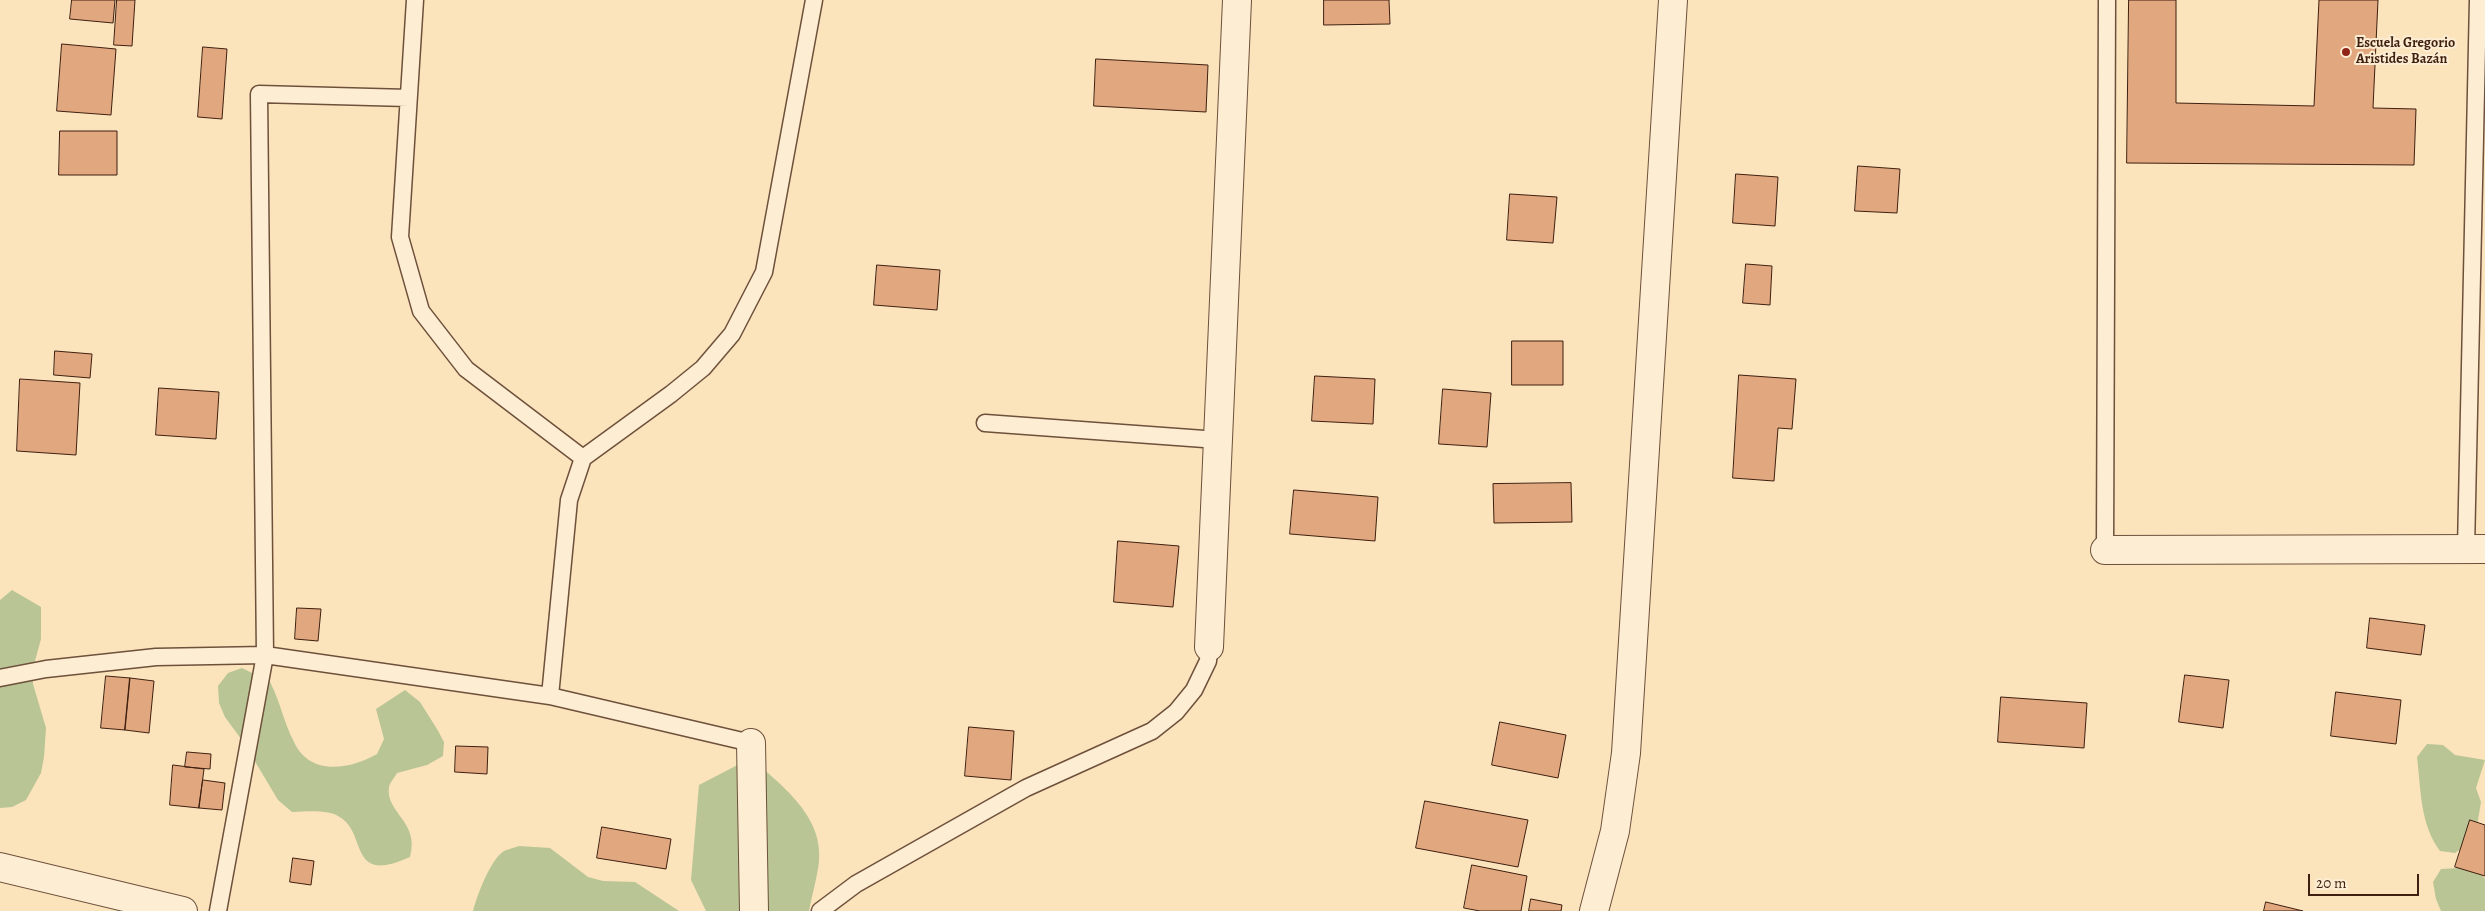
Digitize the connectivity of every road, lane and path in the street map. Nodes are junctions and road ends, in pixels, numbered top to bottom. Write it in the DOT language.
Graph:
graph roads {
  1 [pos="414,0"];
  2 [pos="814,0"];
  3 [pos="1237,0"];
  4 [pos="1673,0"];
  5 [pos="2107,0"];
  6 [pos="2478,0"];
  7 [pos="408,98"];
  8 [pos="985,423"];
  9 [pos="1218,440"];
  10 [pos="583,458"];
  11 [pos="2475,549"];
  12 [pos="2105,550"];
  13 [pos="1209,647"];
  14 [pos="265,655"];
  15 [pos="0,678"];
  16 [pos="550,696"];
  17 [pos="752,743"];
  18 [pos="0,867"];
  19 [pos="183,911"];
  20 [pos="218,911"];
  21 [pos="754,911"];
  22 [pos="820,911"];
  23 [pos="1594,911"];
  1 -- 7 [label="lane"];
  2 -- 10 [label="lane"];
  3 -- 9 [label="street"];
  4 -- 23 [label="street"];
  5 -- 12 [label="lane"];
  6 -- 11 [label="lane"];
  7 -- 10 [label="lane"];
  7 -- 14 [label="lane"];
  8 -- 9 [label="lane"];
  9 -- 13 [label="street"];
  10 -- 16 [label="lane"];
  11 -- 12 [label="street"];
  13 -- 22 [label="lane"];
  14 -- 15 [label="lane"];
  14 -- 16 [label="lane"];
  14 -- 20 [label="lane"];
  16 -- 17 [label="lane"];
  17 -- 21 [label="street"];
  18 -- 19 [label="street"];
}
